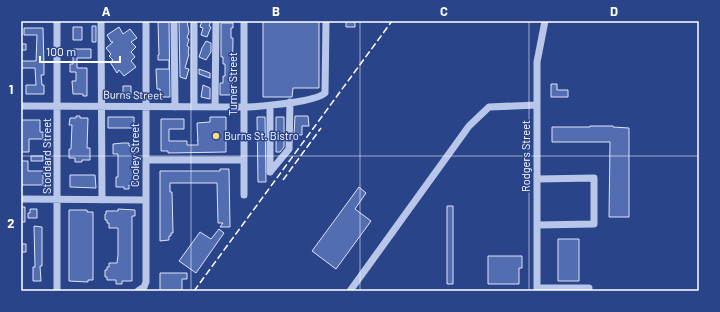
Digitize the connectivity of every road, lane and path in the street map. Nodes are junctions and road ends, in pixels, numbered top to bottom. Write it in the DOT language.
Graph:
graph roads {
  1 [pos="57,21"];
  2 [pos="101,21"];
  3 [pos="146,21"];
  4 [pos="174,21"];
  5 [pos="194,21"];
  6 [pos="216,21"];
  7 [pos="244,21"];
  8 [pos="326,21"];
  9 [pos="546,21"];
  10 [pos="290,102"];
  11 [pos="537,105"];
  12 [pos="21,106"];
  13 [pos="58,106"];
  14 [pos="102,106"];
  15 [pos="270,106"];
  16 [pos="146,107"];
  17 [pos="175,107"];
  18 [pos="194,107"];
  19 [pos="215,107"];
  20 [pos="244,107"];
  21 [pos="147,160"];
  22 [pos="244,160"];
  23 [pos="537,179"];
  24 [pos="244,195"];
  25 [pos="21,199"];
  26 [pos="58,199"];
  27 [pos="102,200"];
  28 [pos="146,200"];
  29 [pos="537,225"];
  30 [pos="588,288"];
  31 [pos="537,289"];
  32 [pos="142,290"];
  33 [pos="58,291"];
  34 [pos="350,291"];
  1 -- 13 [label="street, Stoddard Street"];
  2 -- 14 [label="street"];
  3 -- 16 [label="street, Cooley Street"];
  4 -- 17 [label="street"];
  5 -- 18 [label="street"];
  6 -- 19 [label="street"];
  7 -- 20 [label="street, Turner Street"];
  8 -- 10 [label="street, Burns Street"];
  9 -- 11 [label="street, Rodgers Street"];
  10 -- 15 [label="street, Burns Street"];
  10 -- 15 [label="street"];
  11 -- 23 [label="street, Rodgers Street"];
  11 -- 34 [label="street"];
  12 -- 13 [label="street, Burns Street"];
  13 -- 14 [label="street, Burns Street"];
  13 -- 26 [label="street, Stoddard Street"];
  14 -- 16 [label="street, Burns Street"];
  14 -- 27 [label="street"];
  15 -- 20 [label="street, Burns Street"];
  16 -- 17 [label="street, Burns Street"];
  16 -- 21 [label="street, Cooley Street"];
  17 -- 18 [label="street, Burns Street"];
  18 -- 19 [label="street, Burns Street"];
  19 -- 20 [label="street, Burns Street"];
  20 -- 22 [label="street, Turner Street"];
  21 -- 22 [label="street"];
  21 -- 28 [label="street, Cooley Street"];
  22 -- 24 [label="street, Turner Street"];
  23 -- 29 [label="street, Rodgers Street"];
  23 -- 29 [label="street"];
  25 -- 26 [label="street"];
  26 -- 27 [label="street"];
  26 -- 33 [label="street, Stoddard Street"];
  27 -- 28 [label="street"];
  28 -- 32 [label="street, Cooley Street"];
  29 -- 31 [label="street, Rodgers Street"];
  30 -- 31 [label="street"];
}
